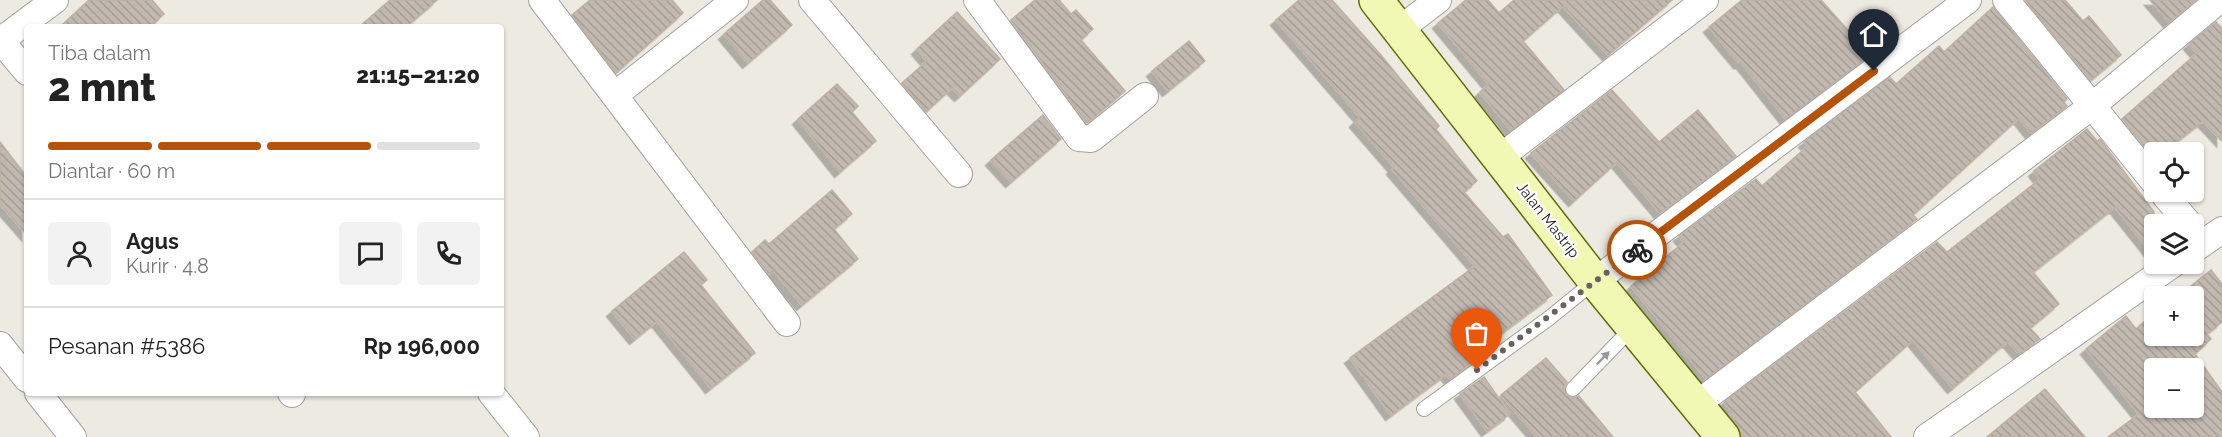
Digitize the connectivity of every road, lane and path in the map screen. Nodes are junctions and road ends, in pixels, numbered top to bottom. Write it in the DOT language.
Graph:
graph roads {
  1 [pos="55,0"];
  2 [pos="542,0"];
  3 [pos="735,0"];
  4 [pos="812,0"];
  5 [pos="977,0"];
  6 [pos="1376,0"];
  7 [pos="1438,0"];
  8 [pos="1705,0"];
  9 [pos="1968,0"];
  10 [pos="2006,0"];
  11 [pos="2218,0"];
  12 [pos="1399,30"];
  13 [pos="0,41"];
  14 [pos="24,69"];
  15 [pos="615,95"];
  16 [pos="1145,96"];
  17 [pos="2092,106"];
  18 [pos="1499,158"];
  19 [pos="2144,170"];
  20 [pos="959,174"];
  21 [pos="2171,202"];
  22 [pos="2181,214"];
  23 [pos="2159,274"];
  24 [pos="1595,280"];
  25 [pos="787,323"];
  26 [pos="1633,327"];
  27 [pos="0,345"];
  28 [pos="24,375"];
  29 [pos="1573,389"];
  30 [pos="40,396"];
  31 [pos="493,396"];
  32 [pos="1697,405"];
  33 [pos="1424,409"];
  34 [pos="73,437"];
  35 [pos="526,437"];
  36 [pos="1723,437"];
  37 [pos="1927,437"];
  1 -- 13 [label="street"];
  2 -- 15 [label="street"];
  3 -- 15 [label="street"];
  4 -- 20 [label="street"];
  5 -- 16 [label="street"];
  6 -- 12 [label="main road, Jalan Mastrip"];
  7 -- 12 [label="street"];
  8 -- 18 [label="street"];
  9 -- 24 [label="street"];
  10 -- 17 [label="street"];
  11 -- 17 [label="street"];
  12 -- 18 [label="main road, Jalan Mastrip"];
  13 -- 14 [label="street"];
  15 -- 25 [label="street"];
  17 -- 19 [label="street"];
  17 -- 32 [label="street"];
  18 -- 24 [label="main road, Jalan Mastrip"];
  21 -- 22 [label="street"];
  23 -- 37 [label="street"];
  24 -- 26 [label="main road, Jalan Mastrip"];
  24 -- 33 [label="lane"];
  29 -- 26 [label="lane, one-way"];
  26 -- 32 [label="main road, Jalan Mastrip"];
  27 -- 28 [label="street"];
  30 -- 34 [label="street"];
  31 -- 35 [label="street"];
  32 -- 36 [label="main road, Jalan Mastrip"];
}
